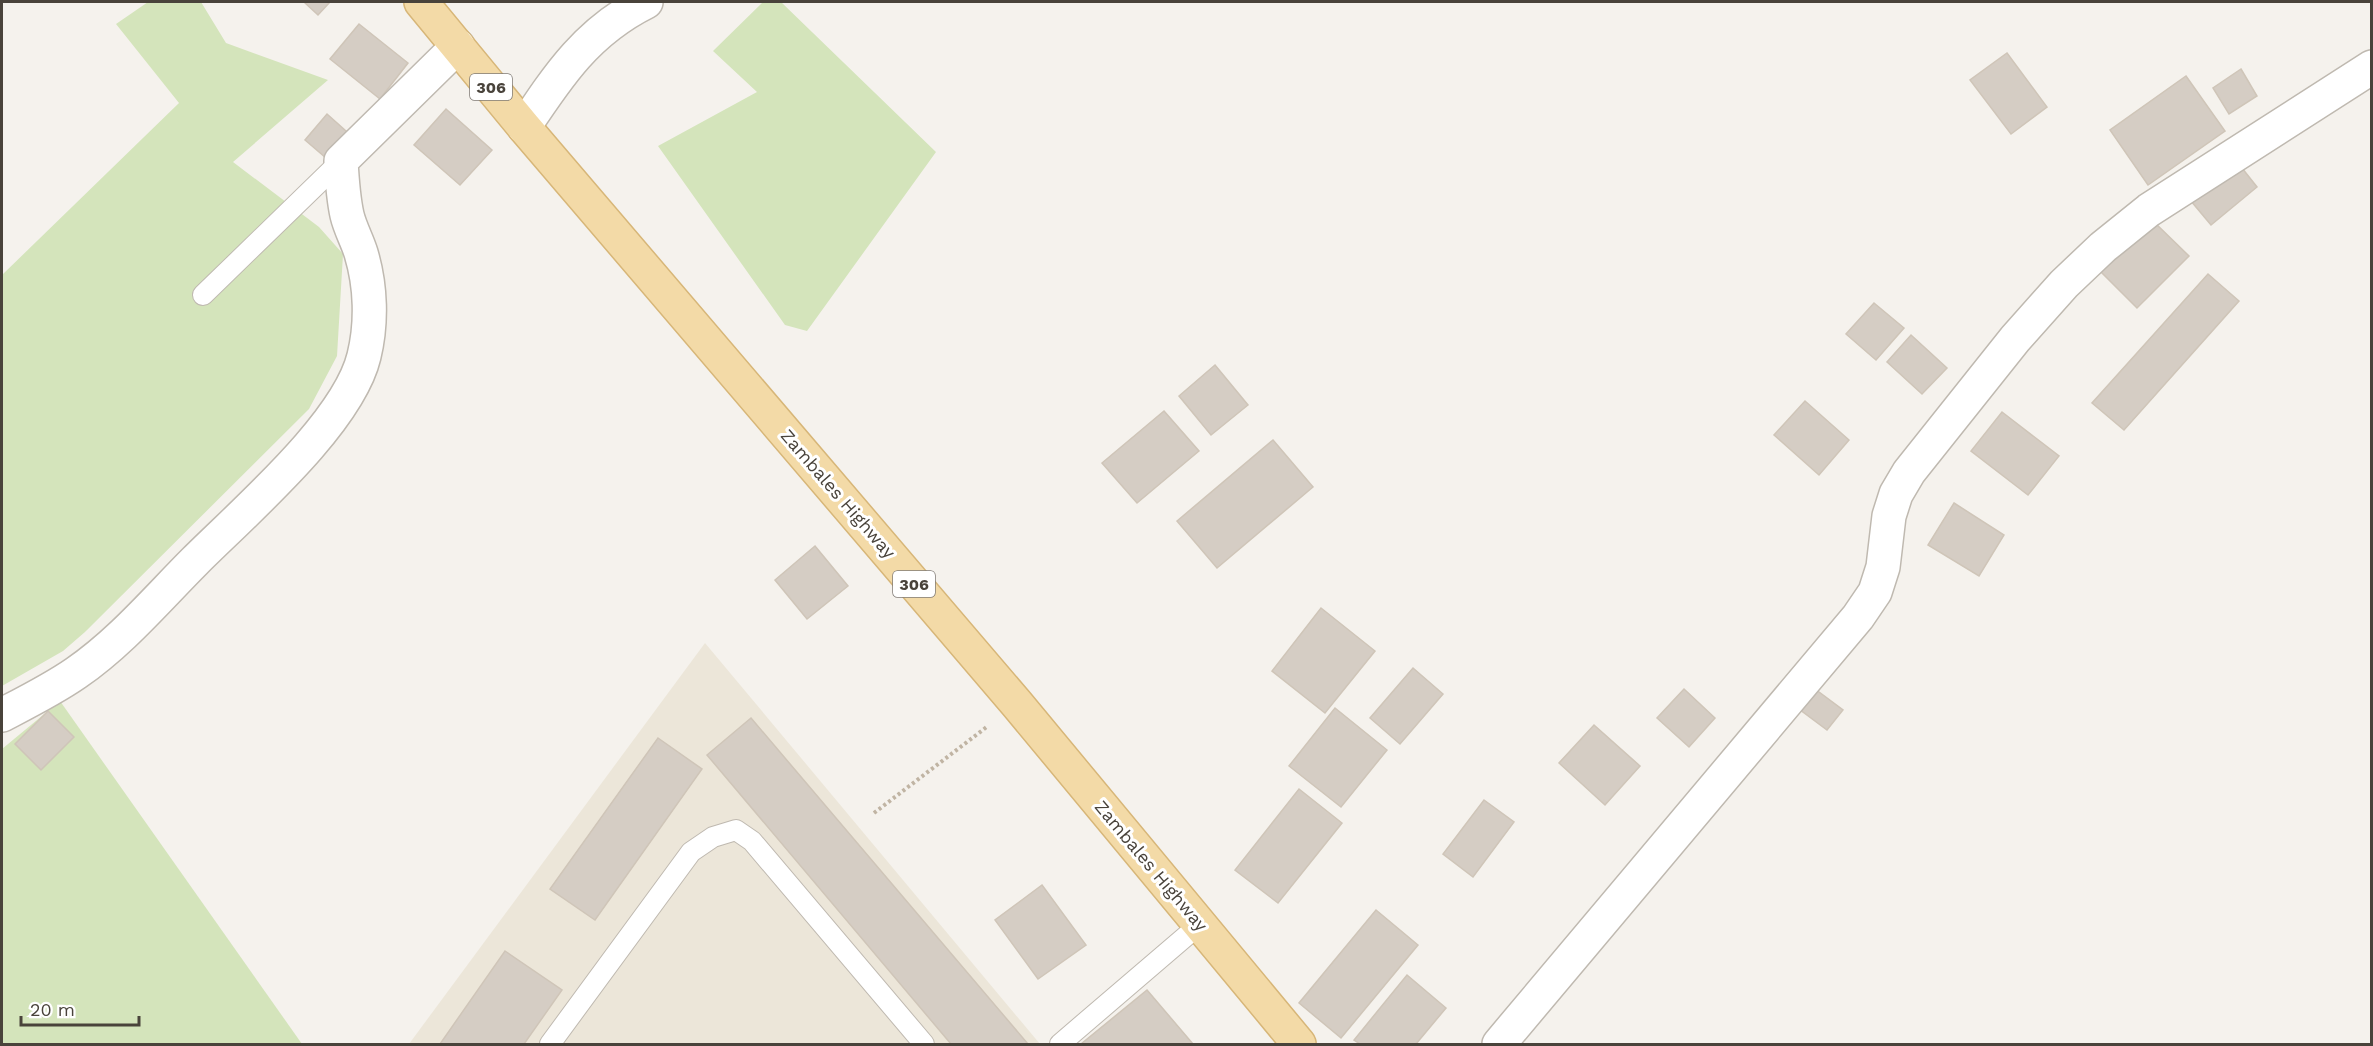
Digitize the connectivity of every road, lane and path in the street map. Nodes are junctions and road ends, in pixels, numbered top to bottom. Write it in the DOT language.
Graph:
graph roads {
  1 [pos="421,2"];
  2 [pos="646,2"];
  3 [pos="458,46"];
  4 [pos="2372,67"];
  5 [pos="524,127"];
  6 [pos="341,161"];
  7 [pos="203,295"];
  8 [pos="1017,704"];
  9 [pos="2,715"];
  10 [pos="874,813"];
  11 [pos="1199,925"];
  12 [pos="550,1044"];
  13 [pos="924,1044"];
  14 [pos="1060,1044"];
  15 [pos="1299,1044"];
  16 [pos="1499,1044"];
  1 -- 3 [label="main road, Zambales Highway / 306"];
  2 -- 5 [label="street"];
  3 -- 5 [label="main road, Zambales Highway / 306"];
  3 -- 6 [label="street"];
  4 -- 16 [label="street"];
  5 -- 8 [label="main road, Zambales Highway / 306"];
  6 -- 7 [label="lane"];
  6 -- 9 [label="street"];
  8 -- 10 [label="path"];
  8 -- 11 [label="main road, Zambales Highway / 306"];
  11 -- 14 [label="lane"];
  11 -- 15 [label="main road, Zambales Highway / 306"];
  12 -- 13 [label="lane"];
}
